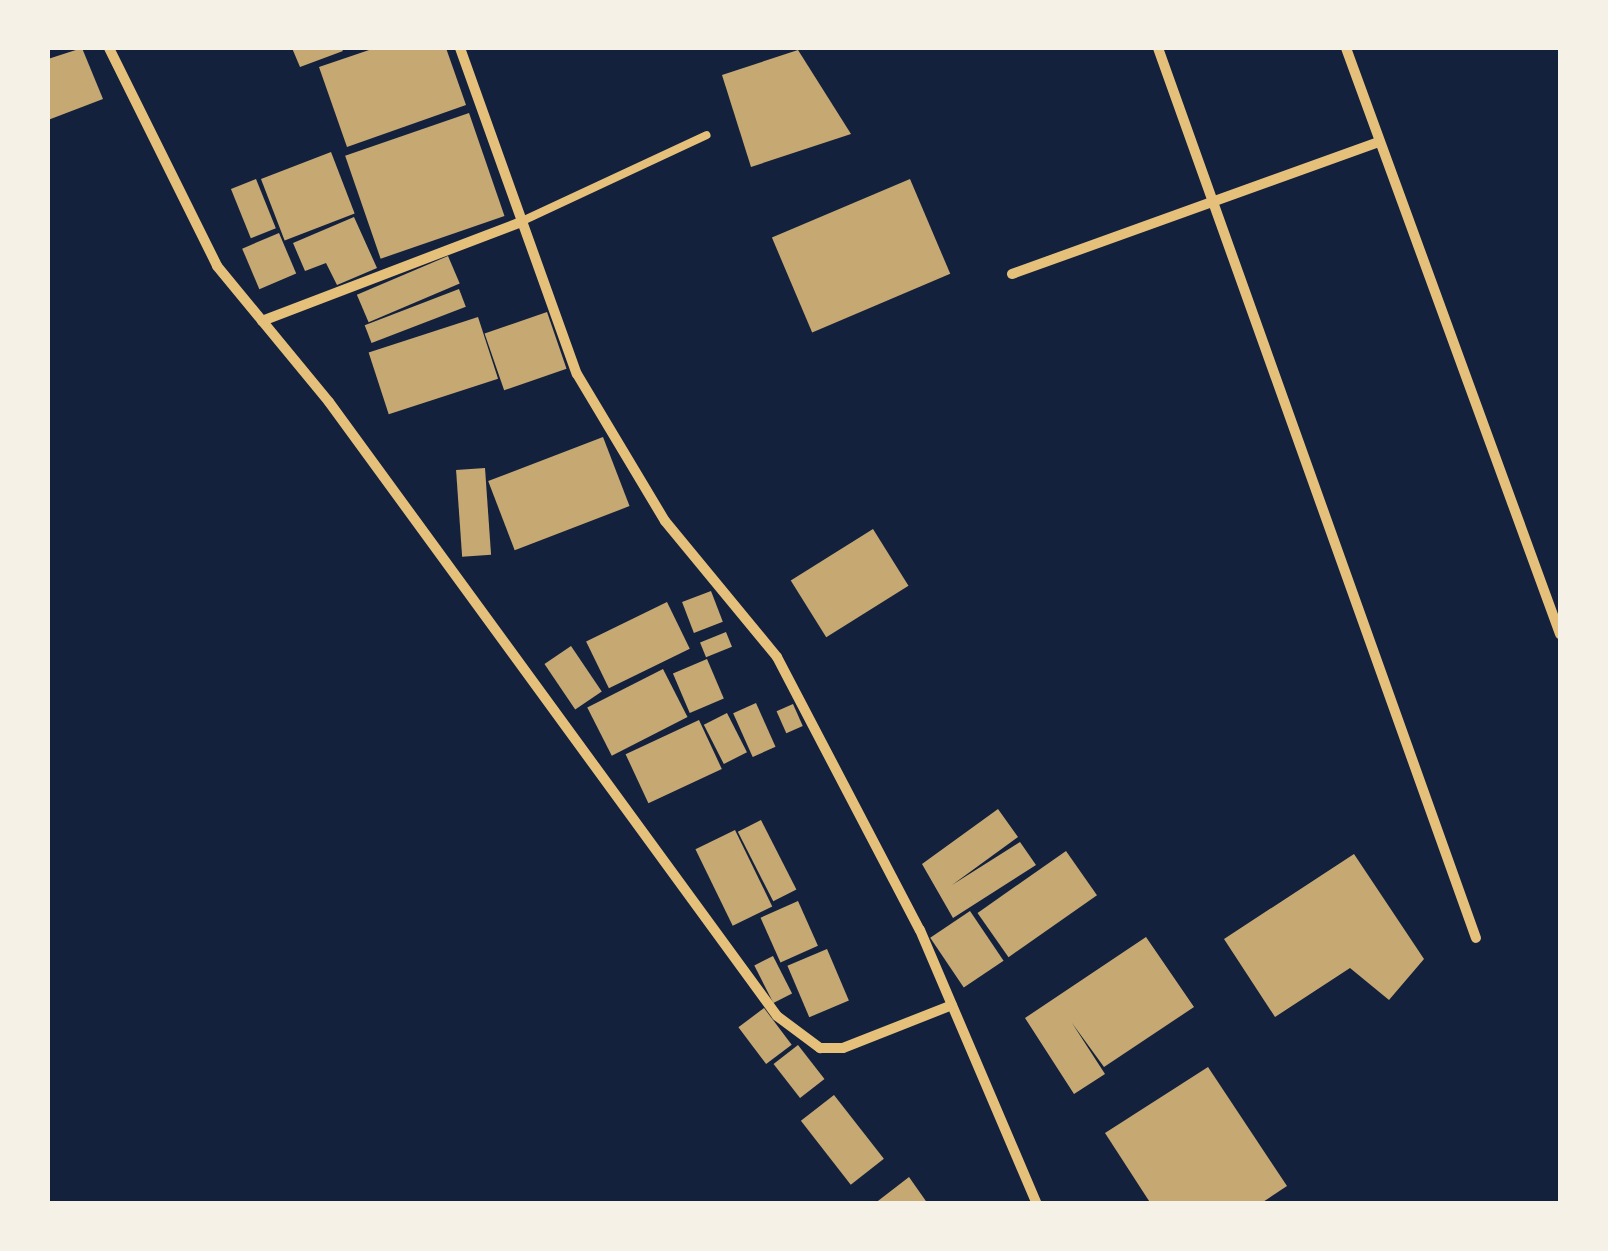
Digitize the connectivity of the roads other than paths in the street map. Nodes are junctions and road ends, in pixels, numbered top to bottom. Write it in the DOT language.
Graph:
graph roads {
  1 [pos="109,48"];
  2 [pos="460,48"];
  3 [pos="1158,48"];
  4 [pos="1346,48"];
  5 [pos="707,135"];
  6 [pos="1378,142"];
  7 [pos="1212,196"];
  8 [pos="518,223"];
  9 [pos="1012,274"];
  10 [pos="262,321"];
  11 [pos="1560,634"];
  12 [pos="1476,938"];
  13 [pos="952,1005"];
  14 [pos="1037,1204"];
  1 -- 10 [label="street"];
  2 -- 8 [label="street"];
  3 -- 7 [label="street"];
  4 -- 6 [label="street"];
  5 -- 8 [label="lane"];
  6 -- 7 [label="street"];
  6 -- 11 [label="street"];
  7 -- 9 [label="street"];
  7 -- 12 [label="street"];
  8 -- 10 [label="street"];
  8 -- 13 [label="street"];
  10 -- 13 [label="street"];
  13 -- 14 [label="street"];
}
